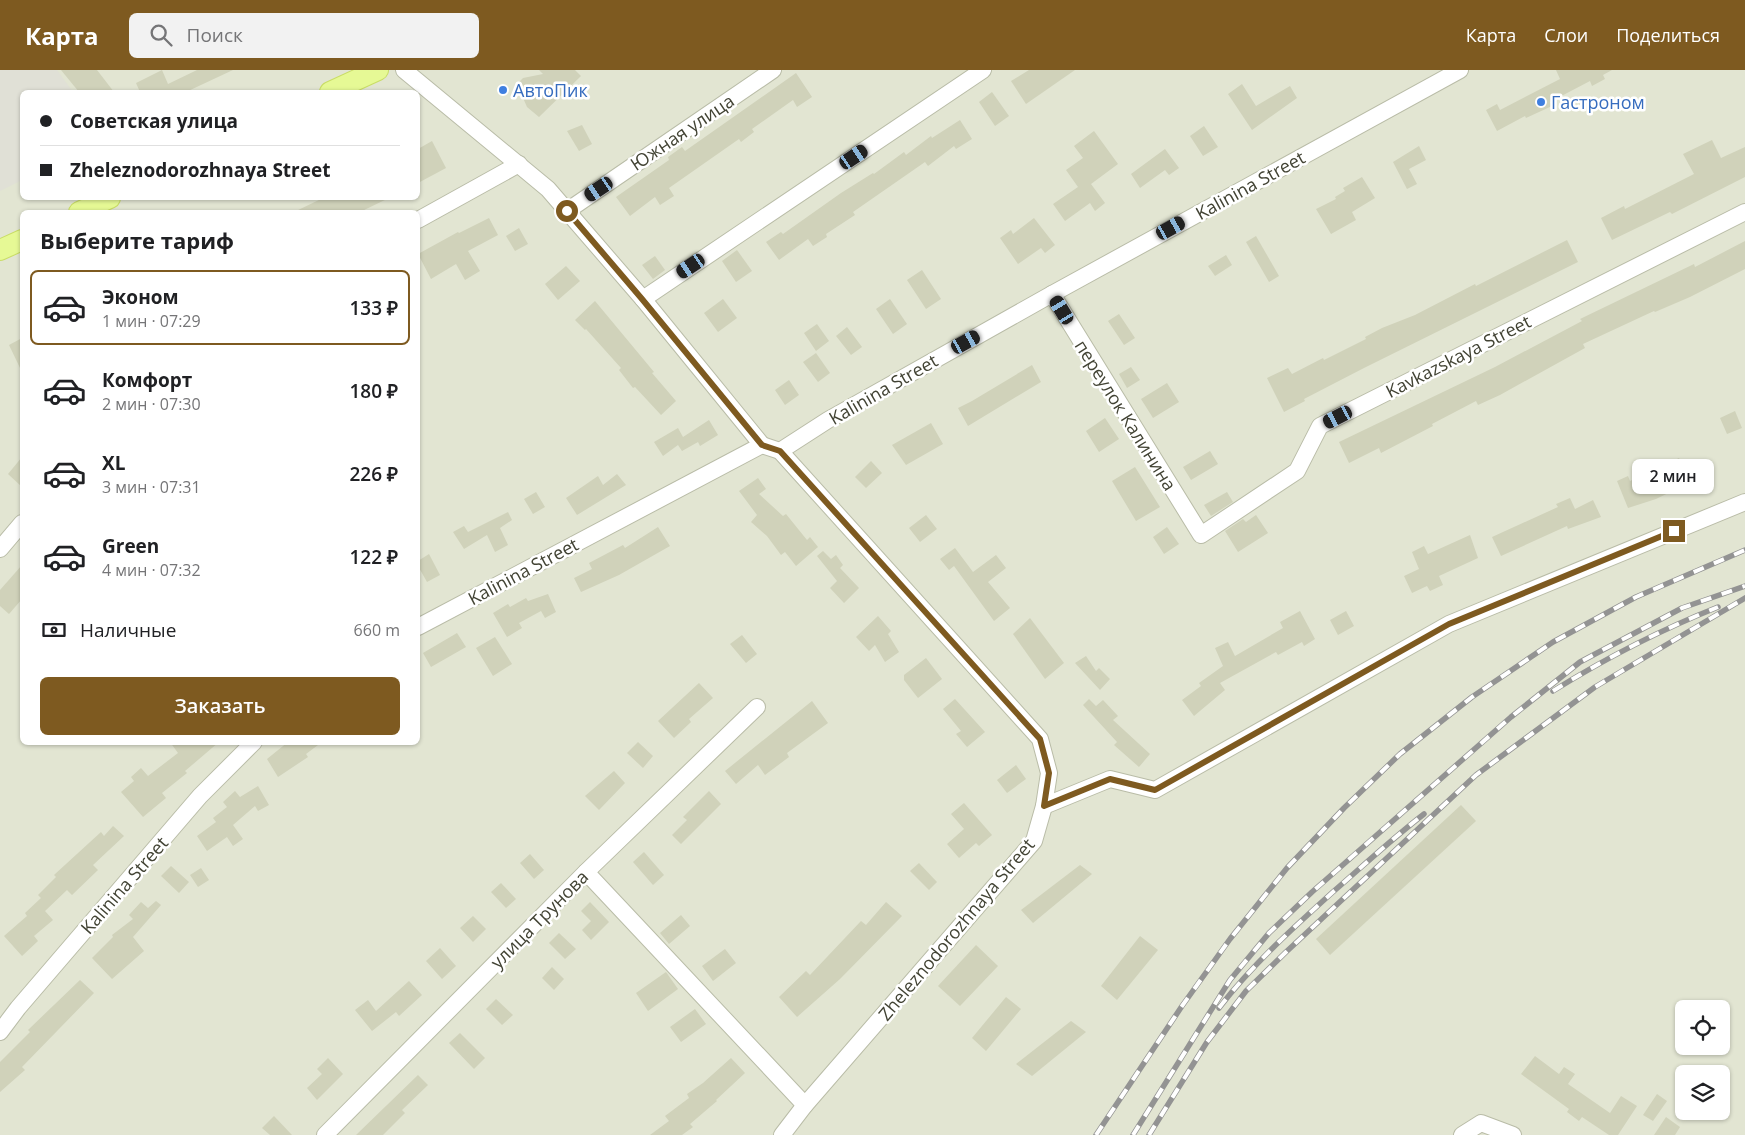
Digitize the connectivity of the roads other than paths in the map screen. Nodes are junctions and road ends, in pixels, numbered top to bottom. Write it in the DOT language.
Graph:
graph roads {
  1 [pos="378,70"];
  2 [pos="404,70"];
  3 [pos="773,70"];
  4 [pos="983,70"];
  5 [pos="1460,70"];
  6 [pos="334,90"];
  7 [pos="518,164"];
  8 [pos="106,200"];
  9 [pos="83,210"];
  10 [pos="567,211"];
  11 [pos="1745,212"];
  12 [pos="420,219"];
  13 [pos="20,241"];
  14 [pos="0,250"];
  15 [pos="1052,294"];
  16 [pos="642,299"];
  17 [pos="762,445"];
  18 [pos="780,451"];
  19 [pos="1745,502"];
  20 [pos="20,525"];
  21 [pos="1201,535"];
  22 [pos="0,550"];
  23 [pos="420,626"];
  24 [pos="757,708"];
  25 [pos="251,745"];
  26 [pos="1044,806"];
  27 [pos="586,872"];
  28 [pos="0,1032"];
  29 [pos="804,1105"];
  30 [pos="325,1135"];
  31 [pos="782,1135"];
  32 [pos="1462,1135"];
  33 [pos="1514,1135"];
  1 -- 6 [label="main road"];
  2 -- 7 [label="street"];
  3 -- 10 [label="street, Южная улица"];
  4 -- 16 [label="street"];
  5 -- 15 [label="street, Kalinina Street"];
  7 -- 10 [label="street"];
  7 -- 12 [label="street"];
  8 -- 9 [label="main road"];
  10 -- 16 [label="street"];
  11 -- 21 [label="street, Kavkazskaya Street"];
  13 -- 14 [label="main road"];
  15 -- 18 [label="street, Kalinina Street"];
  15 -- 21 [label="street, переулок Калинина"];
  16 -- 17 [label="street"];
  17 -- 18 [label="street"];
  17 -- 23 [label="street, Kalinina Street"];
  18 -- 26 [label="street, Zheleznodorozhnaya Street"];
  19 -- 26 [label="street"];
  20 -- 22 [label="street"];
  24 -- 27 [label="street, улица Трунова"];
  25 -- 28 [label="street, Kalinina Street"];
  26 -- 29 [label="street, Zheleznodorozhnaya Street"];
  27 -- 29 [label="street"];
  27 -- 30 [label="street, улица Трунова"];
  29 -- 31 [label="street, Zheleznodorozhnaya Street"];
  32 -- 33 [label="street"];
}
